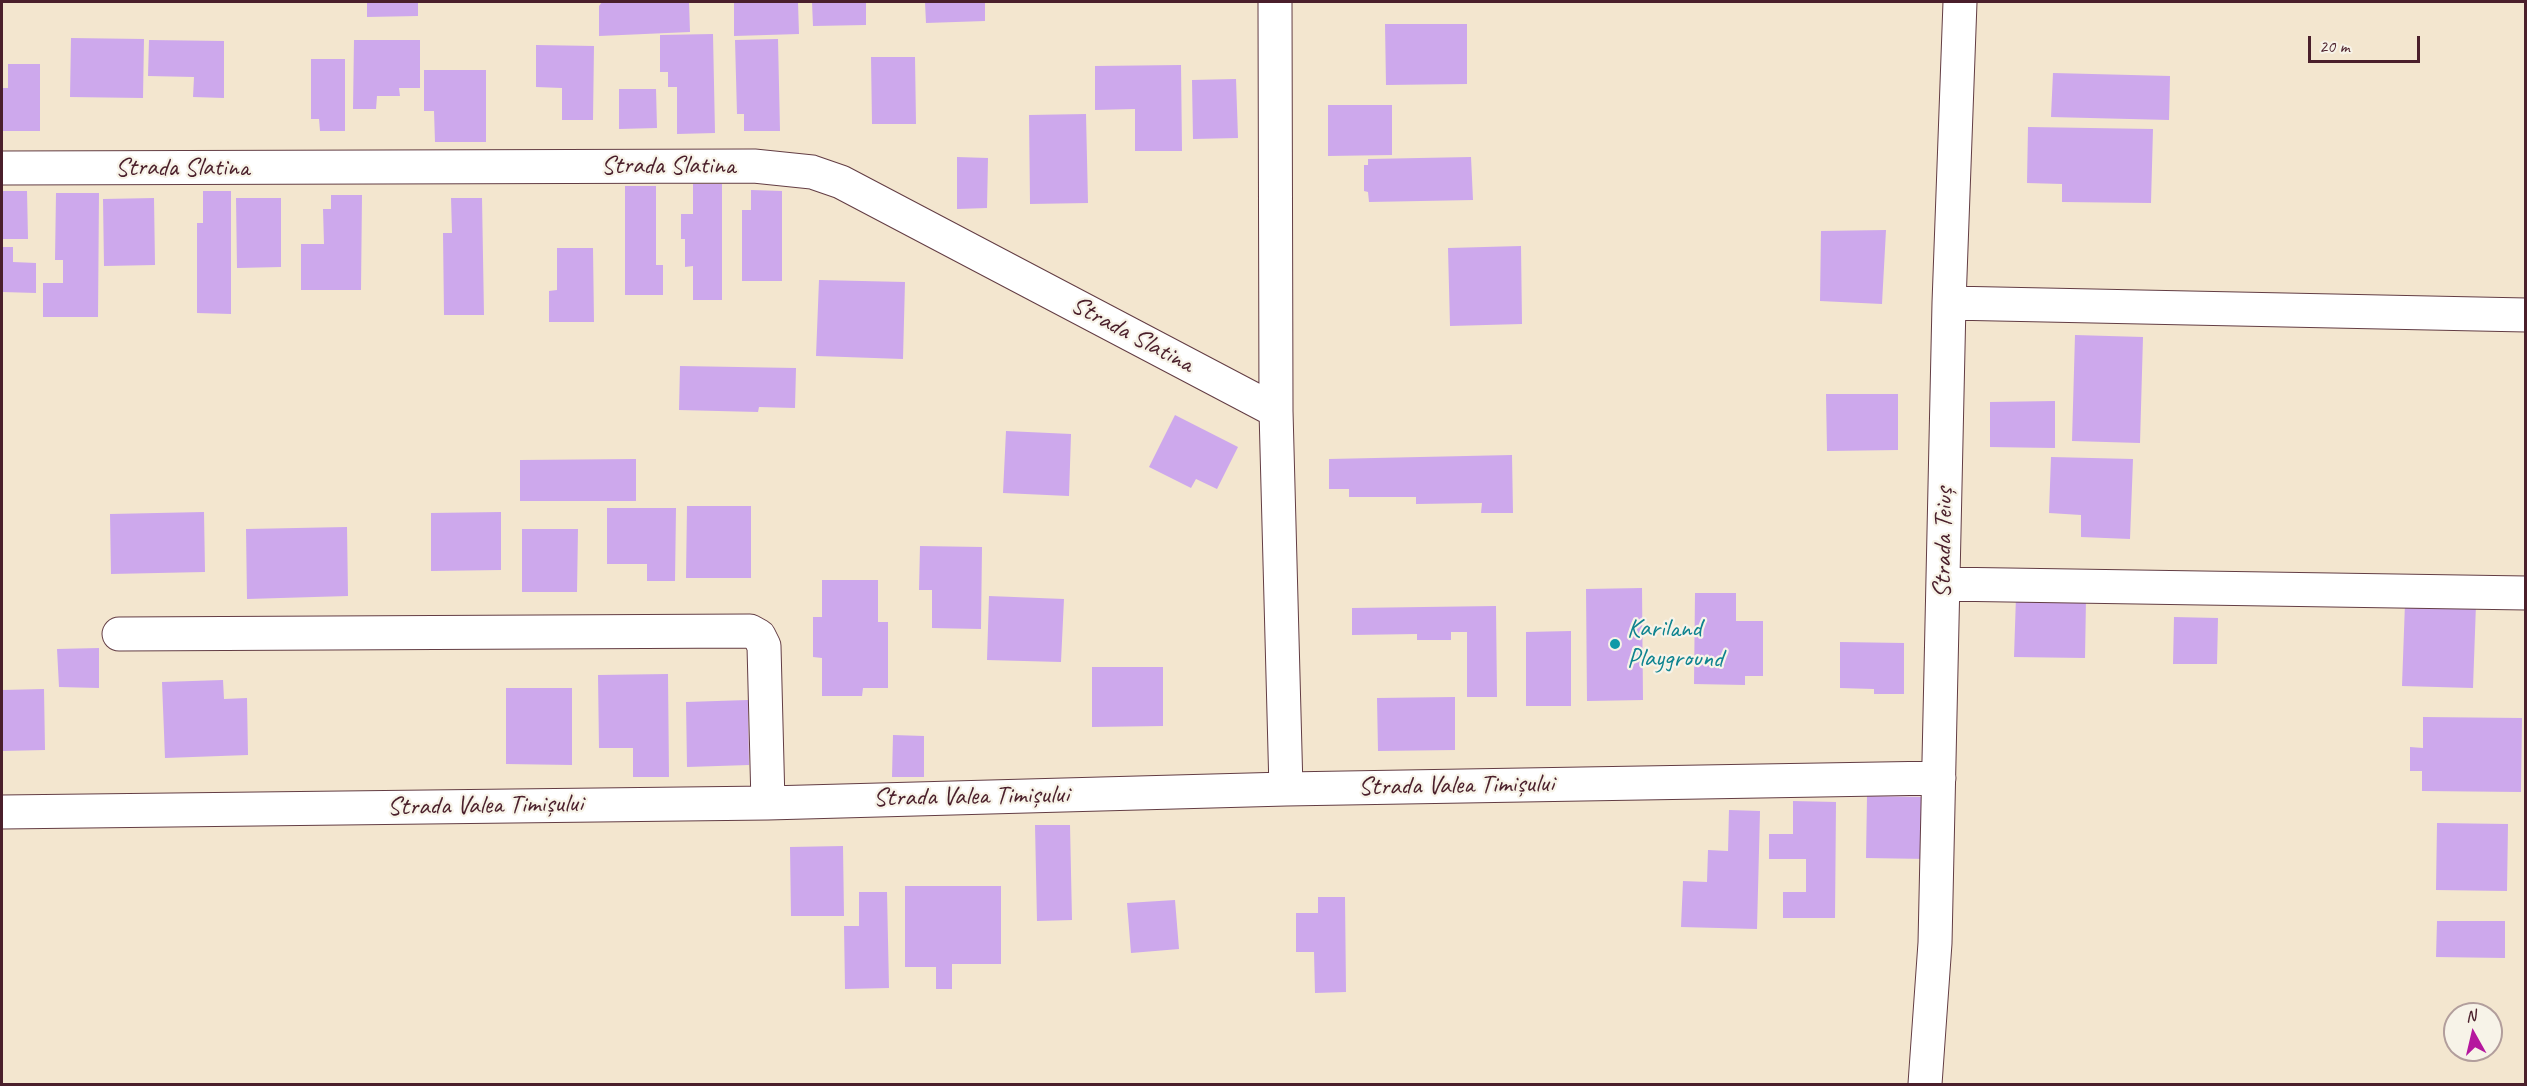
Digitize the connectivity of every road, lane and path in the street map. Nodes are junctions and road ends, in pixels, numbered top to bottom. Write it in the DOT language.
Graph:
graph roads {
  1 [pos="1275,2"];
  2 [pos="1960,2"];
  3 [pos="2,168"];
  4 [pos="1949,303"];
  5 [pos="2526,315"];
  6 [pos="1276,411"];
  7 [pos="1943,584"];
  8 [pos="2526,593"];
  9 [pos="119,634"];
  10 [pos="1940,778"];
  11 [pos="1286,789"];
  12 [pos="768,802"];
  13 [pos="2,812"];
  14 [pos="1926,1084"];
  1 -- 6 [label="street"];
  2 -- 4 [label="street, Strada Teiuș"];
  3 -- 6 [label="street, Strada Slatina"];
  4 -- 5 [label="street"];
  4 -- 7 [label="street, Strada Teiuș"];
  6 -- 11 [label="street"];
  7 -- 8 [label="street"];
  7 -- 10 [label="street, Strada Teiuș"];
  9 -- 12 [label="street"];
  10 -- 11 [label="street, Strada Valea Timișului"];
  10 -- 14 [label="street, Strada Teiuș"];
  11 -- 12 [label="street, Strada Valea Timișului"];
  12 -- 13 [label="street, Strada Valea Timișului"];
}
